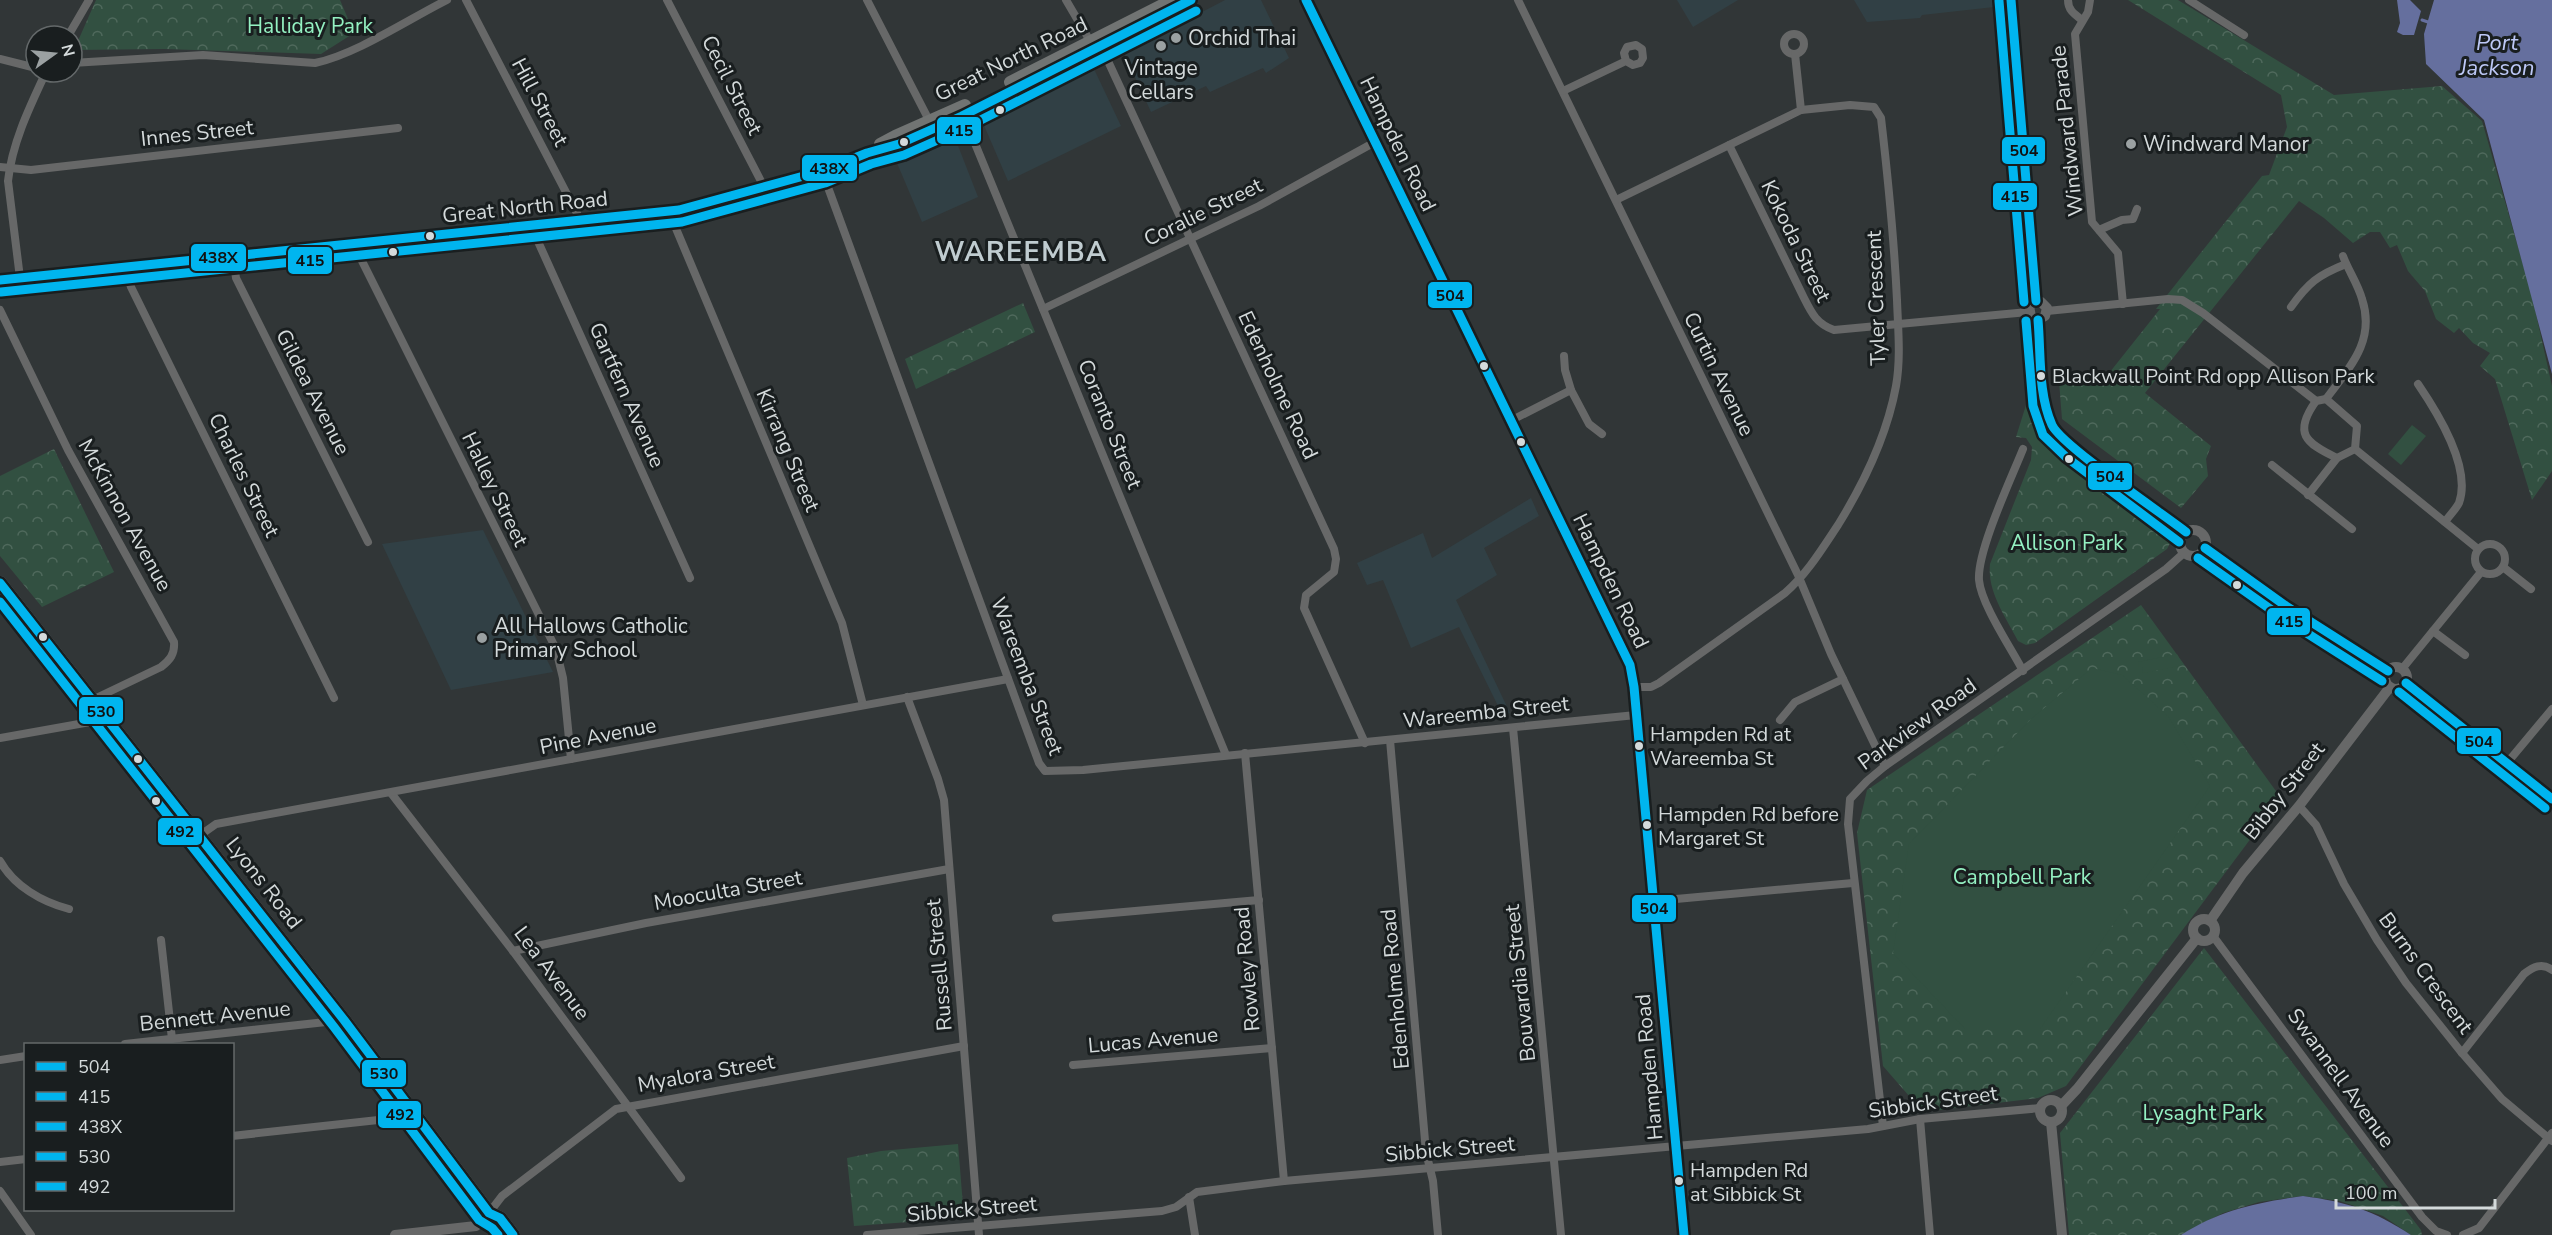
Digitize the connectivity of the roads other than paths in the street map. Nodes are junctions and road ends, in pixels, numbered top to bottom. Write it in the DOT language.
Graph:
graph roads {
  1 [pos="89,0"];
  2 [pos="447,0"];
  3 [pos="466,0"];
  4 [pos="667,0"];
  5 [pos="867,0"];
  6 [pos="1066,0"];
  7 [pos="1172,0"];
  8 [pos="1191,0"];
  9 [pos="1306,0"];
  10 [pos="1518,0"];
  11 [pos="2011,0"];
  12 [pos="2068,0"];
  13 [pos="2090,0"];
  14 [pos="2189,0"];
  15 [pos="2082,20"];
  16 [pos="75,24"];
  17 [pos="2244,35"];
  18 [pos="1095,44"];
  19 [pos="1795,54"];
  20 [pos="0,59"];
  21 [pos="1626,61"];
  22 [pos="84,62"];
  23 [pos="24,65"];
  24 [pos="40,84"];
  25 [pos="1563,91"];
  26 [pos="1801,110"];
  27 [pos="960,113"];
  28 [pos="931,125"];
  29 [pos="398,128"];
  30 [pos="1376,142"];
  31 [pos="1729,145"];
  32 [pos="10,166"];
  33 [pos="0,167"];
  34 [pos="822,171"];
  35 [pos="764,187"];
  36 [pos="1616,200"];
  37 [pos="2137,209"];
  38 [pos="669,212"];
  39 [pos="581,221"];
  40 [pos="531,226"];
  41 [pos="2099,230"];
  42 [pos="1191,239"];
  43 [pos="354,244"];
  44 [pos="233,256"];
  45 [pos="125,267"];
  46 [pos="20,278"];
  47 [pos="0,280"];
  48 [pos="2036,301"];
  49 [pos="2123,304"];
  50 [pos="2291,306"];
  51 [pos="1043,309"];
  52 [pos="0,310"];
  53 [pos="2047,311"];
  54 [pos="2028,312"];
  55 [pos="2038,320"];
  56 [pos="1898,324"];
  57 [pos="1564,356"];
  58 [pos="2418,384"];
  59 [pos="1571,390"];
  60 [pos="2326,399"];
  61 [pos="2316,400"];
  62 [pos="1512,420"];
  63 [pos="1602,434"];
  64 [pos="2355,449"];
  65 [pos="2023,450"];
  66 [pos="2337,458"];
  67 [pos="2272,465"];
  68 [pos="2308,495"];
  69 [pos="2445,522"];
  70 [pos="2352,529"];
  71 [pos="2186,532"];
  72 [pos="368,542"];
  73 [pos="2205,548"];
  74 [pos="2478,549"];
  75 [pos="2185,552"];
  76 [pos="2503,567"];
  77 [pos="2481,572"];
  78 [pos="690,578"];
  79 [pos="1800,580"];
  80 [pos="0,583"];
  81 [pos="2531,589"];
  82 [pos="2433,632"];
  83 [pos="2465,656"];
  84 [pos="2402,669"];
  85 [pos="2023,671"];
  86 [pos="2388,671"];
  87 [pos="1008,679"];
  88 [pos="1843,679"];
  89 [pos="2406,683"];
  90 [pos="1634,687"];
  91 [pos="2390,687"];
  92 [pos="908,697"];
  93 [pos="334,698"];
  94 [pos="92,700"];
  95 [pos="863,705"];
  96 [pos="2552,709"];
  97 [pos="1636,715"];
  98 [pos="107,719"];
  99 [pos="1780,720"];
  100 [pos="1513,728"];
  101 [pos="0,738"];
  102 [pos="1390,740"];
  103 [pos="1365,742"];
  104 [pos="1245,753"];
  105 [pos="1226,755"];
  106 [pos="571,759"];
  107 [pos="2507,763"];
  108 [pos="1885,766"];
  109 [pos="392,793"];
  110 [pos="2552,799"];
  111 [pos="2299,806"];
  112 [pos="200,836"];
  113 [pos="0,861"];
  114 [pos="949,869"];
  115 [pos="1853,883"];
  116 [pos="1259,900"];
  117 [pos="1654,901"];
  118 [pos="69,909"];
  119 [pos="1056,918"];
  120 [pos="2210,921"];
  121 [pos="2213,936"];
  122 [pos="2197,938"];
  123 [pos="161,940"];
  124 [pos="513,951"];
  125 [pos="2552,970"];
  126 [pos="344,1020"];
  127 [pos="172,1039"];
  128 [pos="134,1043"];
  129 [pos="964,1046"];
  130 [pos="1272,1048"];
  131 [pos="2462,1053"];
  132 [pos="24,1056"];
  133 [pos="0,1060"];
  134 [pos="1073,1065"];
  135 [pos="629,1106"];
  136 [pos="2061,1106"];
  137 [pos="2041,1108"];
  138 [pos="415,1116"];
  139 [pos="1920,1119"];
  140 [pos="2051,1122"];
  141 [pos="1883,1126"];
  142 [pos="234,1136"];
  143 [pos="2551,1137"];
  144 [pos="1676,1146"];
  145 [pos="1555,1158"];
  146 [pos="24,1159"];
  147 [pos="0,1162"];
  148 [pos="1430,1168"];
  149 [pos="681,1178"];
  150 [pos="1284,1181"];
  151 [pos="0,1191"];
  152 [pos="1189,1197"];
  153 [pos="489,1213"];
  154 [pos="979,1231"];
  155 [pos="31,1235"];
  156 [pos="395,1235"];
  157 [pos="500,1235"];
  158 [pos="513,1235"];
  159 [pos="867,1235"];
  160 [pos="1194,1235"];
  161 [pos="1438,1235"];
  162 [pos="1561,1235"];
  163 [pos="1684,1235"];
  164 [pos="1930,1235"];
  165 [pos="2062,1235"];
  166 [pos="2447,1235"];
  167 [pos="2463,1235"];
  1 -- 16 [label="street"];
  2 -- 22 [label="street"];
  3 -- 39 [label="street, Hill Street"];
  4 -- 35 [label="street, Cecil Street"];
  5 -- 28 [label="street"];
  6 -- 18 [label="street, Edenholme Road"];
  7 -- 18 [label="main road, Great North Road"];
  8 -- 18 [label="main road, Great North Road"];
  9 -- 30 [label="main road, Hampden Road"];
  10 -- 25 [label="street, Curtin Avenue"];
  11 -- 48 [label="street"];
  12 -- 15 [label="street, Windward Parade"];
  13 -- 15 [label="street, Windward Parade"];
  14 -- 17 [label="street"];
  15 -- 41 [label="street, Windward Parade"];
  18 -- 27 [label="main road, Great North Road"];
  18 -- 42 [label="street, Edenholme Road"];
  19 -- 26 [label="street"];
  20 -- 23 [label="street"];
  21 -- 25 [label="street"];
  24 -- 32 [label="street"];
  25 -- 36 [label="street, Curtin Avenue"];
  26 -- 31 [label="street, Tyler Crescent"];
  26 -- 56 [label="street, Tyler Crescent"];
  27 -- 28 [label="main road, Great North Road"];
  27 -- 51 [label="street, Coranto Street"];
  28 -- 34 [label="main road, Great North Road"];
  29 -- 32 [label="street, Innes Street"];
  30 -- 42 [label="street, Coralie Street"];
  30 -- 62 [label="main road, Hampden Road"];
  31 -- 36 [label="street, Tyler Crescent"];
  31 -- 56 [label="street, Kokoda Street"];
  32 -- 33 [label="street, Innes Street"];
  32 -- 46 [label="street"];
  34 -- 35 [label="main road, Great North Road"];
  34 -- 87 [label="street, Wareemba Street"];
  35 -- 38 [label="main road, Great North Road"];
  36 -- 79 [label="street, Curtin Avenue"];
  37 -- 41 [label="street"];
  38 -- 39 [label="main road, Great North Road"];
  38 -- 95 [label="street, Kirrang Street"];
  39 -- 40 [label="main road, Great North Road"];
  40 -- 43 [label="main road, Great North Road"];
  40 -- 78 [label="street, Gartfern Avenue"];
  41 -- 49 [label="street, Windward Parade"];
  42 -- 51 [label="street, Coralie Street"];
  42 -- 103 [label="street, Edenholme Road"];
  43 -- 44 [label="main road, Great North Road"];
  43 -- 106 [label="street, Halley Street"];
  44 -- 45 [label="main road, Great North Road"];
  44 -- 72 [label="street, Gildea Avenue"];
  45 -- 46 [label="main road, Great North Road"];
  45 -- 93 [label="street, Charles Street"];
  46 -- 47 [label="main road, Great North Road"];
  48 -- 53 [label="street"];
  48 -- 54 [label="street"];
  49 -- 53 [label="street"];
  49 -- 61 [label="street"];
  50 -- 60 [label="street"];
  51 -- 105 [label="street, Coranto Street"];
  52 -- 94 [label="street, McKinnon Avenue"];
  53 -- 55 [label="street"];
  54 -- 55 [label="street"];
  54 -- 56 [label="street, Kokoda Street"];
  55 -- 71 [label="street"];
  56 -- 79 [label="street, Tyler Crescent"];
  57 -- 59 [label="street"];
  58 -- 69 [label="street"];
  59 -- 62 [label="street"];
  59 -- 63 [label="street"];
  60 -- 61 [label="street"];
  60 -- 64 [label="street"];
  61 -- 66 [label="street"];
  62 -- 90 [label="main road, Hampden Road"];
  64 -- 66 [label="street"];
  64 -- 69 [label="street"];
  65 -- 85 [label="street"];
  66 -- 68 [label="street"];
  67 -- 68 [label="street"];
  68 -- 70 [label="street"];
  69 -- 74 [label="street"];
  71 -- 73 [label="street"];
  71 -- 75 [label="street"];
  73 -- 75 [label="street"];
  73 -- 86 [label="street"];
  74 -- 76 [label="street"];
  74 -- 77 [label="street"];
  75 -- 85 [label="street, Parkview Road"];
  76 -- 77 [label="street"];
  76 -- 81 [label="street"];
  77 -- 82 [label="street"];
  79 -- 88 [label="street, Curtin Avenue"];
  79 -- 90 [label="street, Tyler Crescent"];
  80 -- 94 [label="main road, Lyons Road"];
  82 -- 83 [label="street"];
  82 -- 84 [label="street"];
  84 -- 86 [label="street"];
  84 -- 89 [label="street"];
  85 -- 108 [label="street, Parkview Road"];
  86 -- 91 [label="street"];
  87 -- 92 [label="street, Pine Avenue"];
  87 -- 105 [label="street, Wareemba Street"];
  88 -- 99 [label="street"];
  88 -- 108 [label="street, Curtin Avenue"];
  89 -- 91 [label="street"];
  89 -- 107 [label="street"];
  90 -- 97 [label="main road, Hampden Road"];
  91 -- 111 [label="street, Bibby Street"];
  92 -- 95 [label="street, Pine Avenue"];
  92 -- 114 [label="street, Russell Street"];
  94 -- 98 [label="main road, Lyons Road"];
  95 -- 106 [label="street, Pine Avenue"];
  96 -- 107 [label="street"];
  97 -- 100 [label="street, Wareemba Street"];
  97 -- 117 [label="main road, Hampden Road"];
  98 -- 101 [label="street"];
  98 -- 112 [label="main road, Lyons Road"];
  100 -- 102 [label="street, Wareemba Street"];
  100 -- 145 [label="street, Bouvardia Street"];
  102 -- 103 [label="street, Wareemba Street"];
  102 -- 148 [label="street, Edenholme Road"];
  103 -- 104 [label="street, Wareemba Street"];
  104 -- 105 [label="street, Wareemba Street"];
  104 -- 116 [label="street, Rowley Road"];
  106 -- 109 [label="street, Pine Avenue"];
  107 -- 110 [label="street"];
  108 -- 115 [label="street, Parkview Road"];
  109 -- 112 [label="street, Pine Avenue"];
  109 -- 124 [label="street, Lea Avenue"];
  111 -- 120 [label="street, Bibby Street"];
  111 -- 131 [label="street, Burns Crescent"];
  112 -- 126 [label="main road, Lyons Road"];
  113 -- 118 [label="street"];
  114 -- 124 [label="street, Mooculta Street"];
  114 -- 129 [label="street, Russell Street"];
  115 -- 117 [label="street"];
  115 -- 141 [label="street, Parkview Road"];
  116 -- 119 [label="street"];
  116 -- 130 [label="street, Rowley Road"];
  117 -- 144 [label="main road, Hampden Road"];
  120 -- 121 [label="street"];
  120 -- 122 [label="street"];
  121 -- 122 [label="street"];
  121 -- 166 [label="street, Swannell Avenue"];
  122 -- 136 [label="street"];
  123 -- 127 [label="street"];
  124 -- 135 [label="street, Lea Avenue"];
  125 -- 131 [label="street"];
  126 -- 127 [label="street, Bennett Avenue"];
  126 -- 138 [label="main road, Lyons Road"];
  127 -- 128 [label="street, Bennett Avenue"];
  129 -- 135 [label="street, Myalora Street"];
  129 -- 154 [label="street, Russell Street"];
  130 -- 134 [label="street, Lucas Avenue"];
  130 -- 150 [label="street, Rowley Road"];
  131 -- 143 [label="street, Burns Crescent"];
  132 -- 133 [label="street"];
  135 -- 149 [label="street, Lea Avenue"];
  135 -- 153 [label="street, Myalora Street"];
  136 -- 137 [label="street"];
  136 -- 140 [label="street"];
  137 -- 139 [label="street, Sibbick Street"];
  137 -- 140 [label="street"];
  138 -- 142 [label="street"];
  138 -- 153 [label="main road, Lyons Road"];
  139 -- 141 [label="street, Sibbick Street"];
  139 -- 164 [label="street"];
  140 -- 165 [label="street"];
  141 -- 144 [label="street, Sibbick Street"];
  143 -- 167 [label="street"];
  144 -- 145 [label="street, Sibbick Street"];
  144 -- 163 [label="main road, Hampden Road"];
  145 -- 148 [label="street, Sibbick Street"];
  145 -- 162 [label="street, Bouvardia Street"];
  146 -- 147 [label="street"];
  148 -- 150 [label="street, Sibbick Street"];
  148 -- 161 [label="street, Edenholme Road"];
  150 -- 152 [label="street, Sibbick Street"];
  151 -- 155 [label="street"];
  152 -- 154 [label="street, Sibbick Street"];
  152 -- 160 [label="street"];
  153 -- 156 [label="street"];
  153 -- 157 [label="main road, Lyons Road"];
  153 -- 158 [label="main road, Lyons Road"];
  154 -- 159 [label="street, Sibbick Street"];
}
